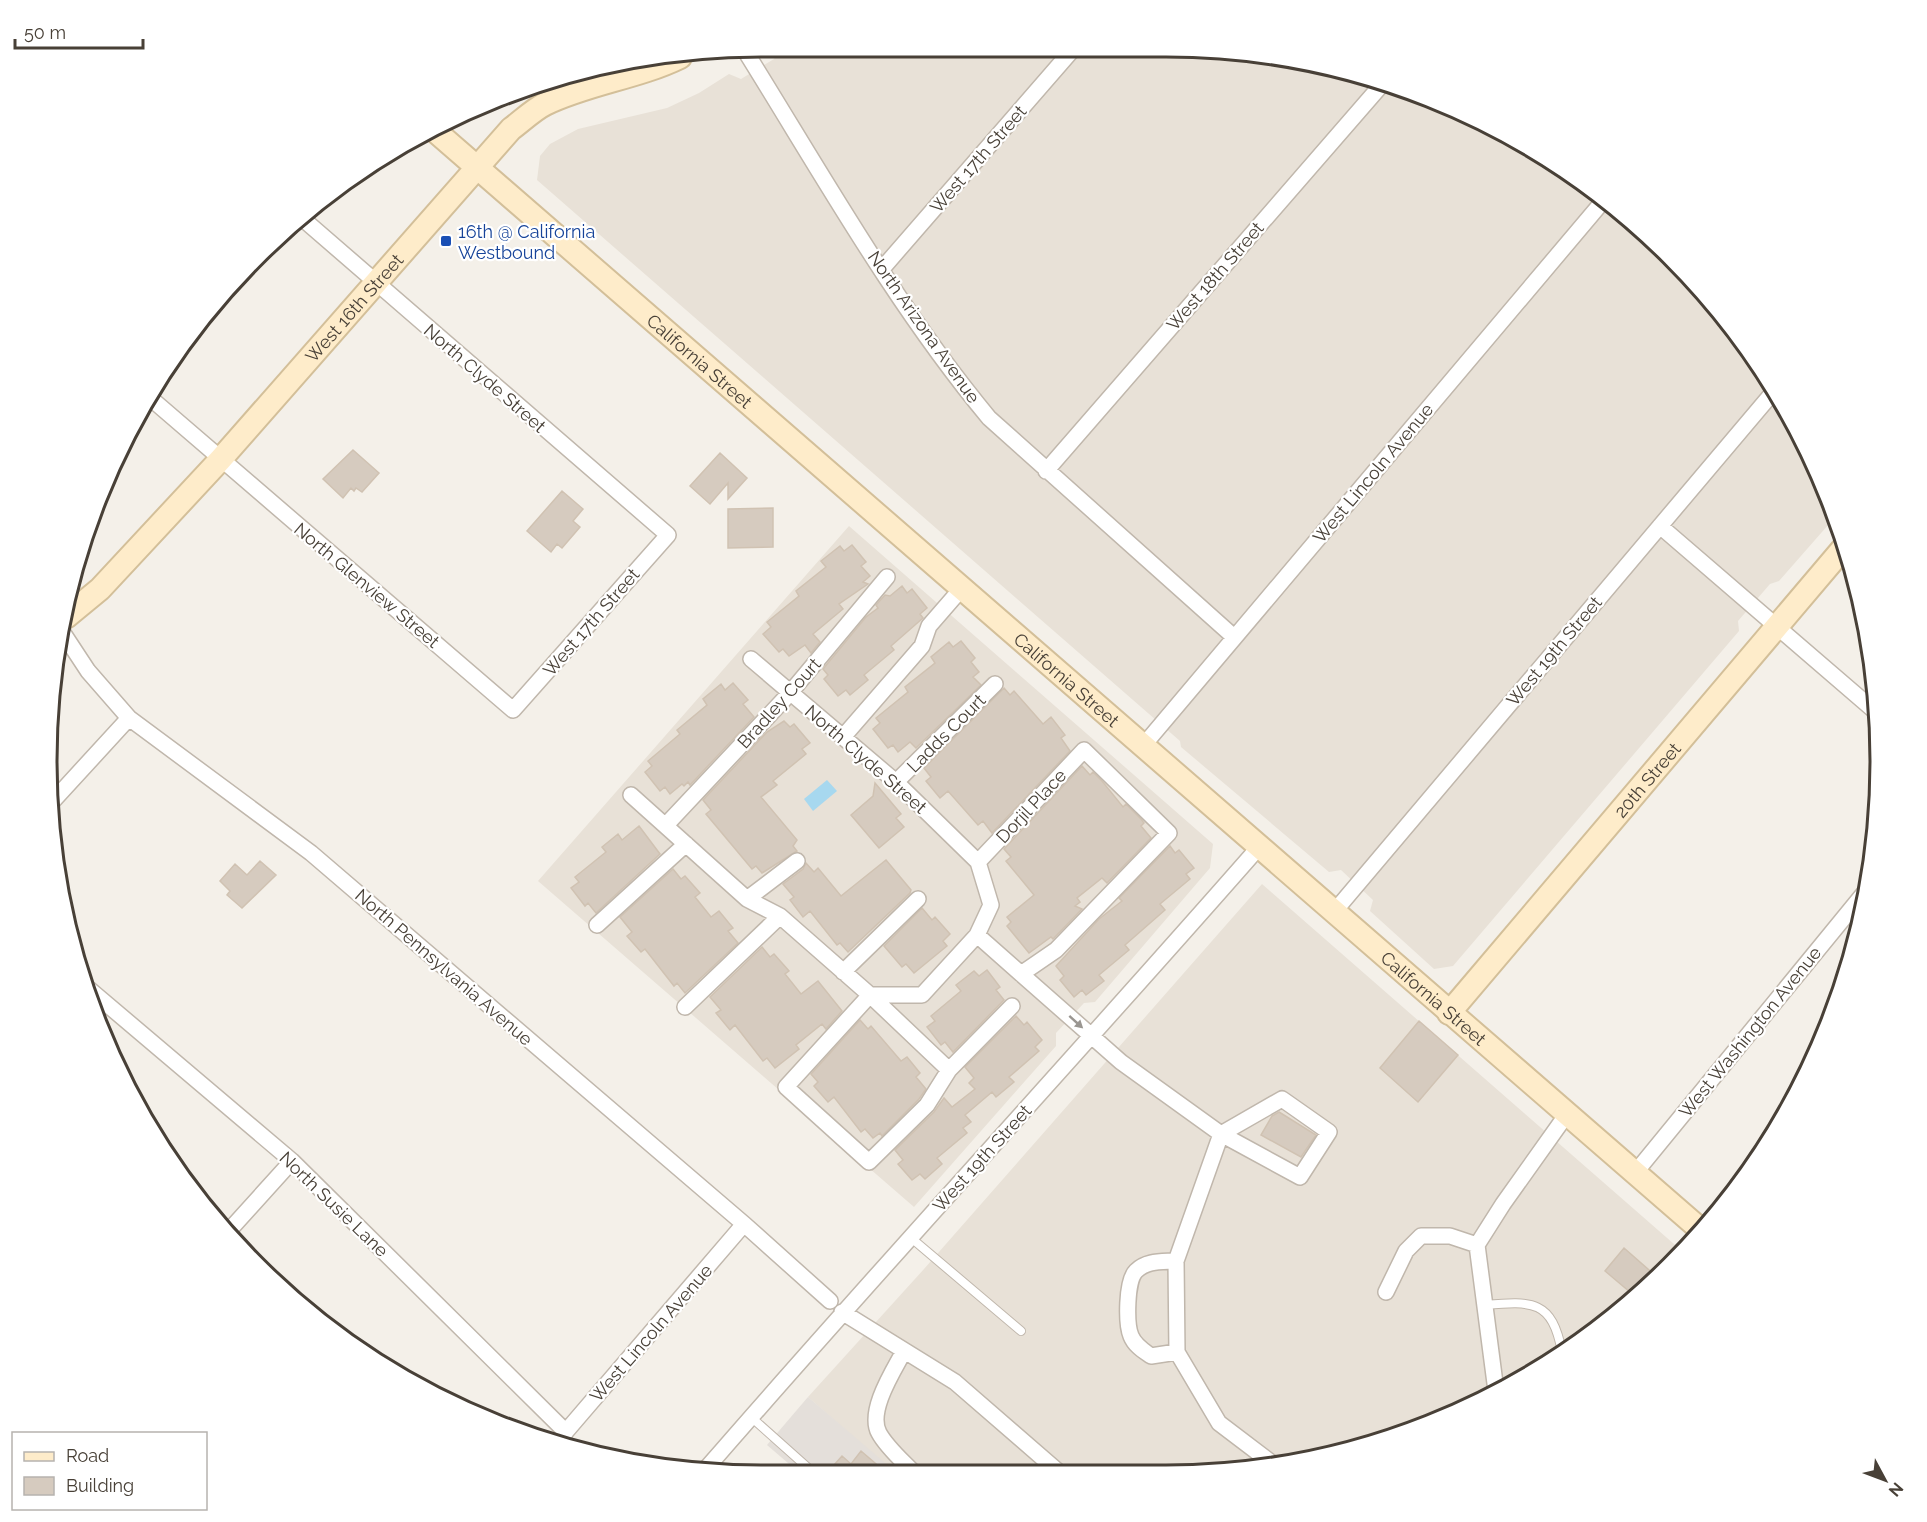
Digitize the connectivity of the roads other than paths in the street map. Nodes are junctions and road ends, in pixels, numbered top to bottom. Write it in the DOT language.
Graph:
graph roads {
  1 [pos="1066,57"];
  2 [pos="749,58"];
  3 [pos="659,65"];
  4 [pos="1377,90"];
  5 [pos="440,135"];
  6 [pos="476,166"];
  7 [pos="1599,206"];
  8 [pos="308,223"];
  9 [pos="881,270"];
  10 [pos="375,283"];
  11 [pos="1769,398"];
  12 [pos="155,402"];
  13 [pos="220,460"];
  14 [pos="1046,471"];
  15 [pos="1660,526"];
  16 [pos="668,535"];
  17 [pos="1839,554"];
  18 [pos="887,577"];
  19 [pos="962,588"];
  20 [pos="74,610"];
  21 [pos="1777,626"];
  22 [pos="1234,637"];
  23 [pos="68,641"];
  24 [pos="751,659"];
  25 [pos="995,684"];
  26 [pos="790,693"];
  27 [pos="1867,704"];
  28 [pos="513,710"];
  29 [pos="129,718"];
  30 [pos="843,736"];
  31 [pos="1143,746"];
  32 [pos="896,783"];
  33 [pos="58,795"];
  34 [pos="631,795"];
  35 [pos="666,825"];
  36 [pos="686,844"];
  37 [pos="1259,847"];
  38 [pos="797,861"];
  39 [pos="978,862"];
  40 [pos="747,899"];
  41 [pos="918,899"];
  42 [pos="1854,905"];
  43 [pos="1334,912"];
  44 [pos="780,916"];
  45 [pos="597,925"];
  46 [pos="977,935"];
  47 [pos="843,972"];
  48 [pos="1020,974"];
  49 [pos="870,995"];
  50 [pos="98,998"];
  51 [pos="1012,1006"];
  52 [pos="685,1007"];
  53 [pos="1449,1013"];
  54 [pos="1092,1037"];
  55 [pos="949,1070"];
  56 [pos="1567,1114"];
  57 [pos="1221,1134"];
  58 [pos="292,1161"];
  59 [pos="1635,1173"];
  60 [pos="744,1224"];
  61 [pos="1695,1225"];
  62 [pos="233,1226"];
  63 [pos="910,1237"];
  64 [pos="1477,1245"];
  65 [pos="1176,1261"];
  66 [pos="1386,1292"];
  67 [pos="830,1301"];
  68 [pos="1485,1305"];
  69 [pos="842,1312"];
  70 [pos="1021,1331"];
  71 [pos="1560,1344"];
  72 [pos="904,1351"];
  73 [pos="1177,1352"];
  74 [pos="1495,1383"];
  75 [pos="751,1417"];
  76 [pos="559,1435"];
  77 [pos="562,1436"];
  78 [pos="1265,1458"];
  79 [pos="711,1463"];
  80 [pos="805,1465"];
  81 [pos="907,1465"];
  82 [pos="1051,1465"];
  1 -- 9 [label="street, West 17th Street"];
  2 -- 9 [label="street, North Arizona Avenue"];
  3 -- 6 [label="street, West 16th Street"];
  4 -- 14 [label="street, West 18th Street"];
  5 -- 6 [label="street, California Street"];
  6 -- 10 [label="street, West 16th Street"];
  6 -- 19 [label="street, California Street"];
  7 -- 22 [label="street, West Lincoln Avenue"];
  8 -- 10 [label="street, North Clyde Street"];
  9 -- 14 [label="street, North Arizona Avenue"];
  10 -- 13 [label="street, West 16th Street"];
  10 -- 16 [label="street, North Clyde Street"];
  11 -- 15 [label="street, West 19th Street"];
  12 -- 13 [label="street, North Glenview Street"];
  13 -- 20 [label="street, West 16th Street"];
  13 -- 28 [label="street, North Glenview Street"];
  14 -- 22 [label="street, North Arizona Avenue"];
  15 -- 21 [label="street"];
  15 -- 43 [label="street, West 19th Street"];
  16 -- 28 [label="street, West 17th Street"];
  17 -- 21 [label="street, 20th Street"];
  18 -- 26 [label="street, Bradley Court"];
  19 -- 30 [label="street"];
  19 -- 31 [label="street, California Street"];
  21 -- 27 [label="street"];
  21 -- 53 [label="street, 20th Street"];
  22 -- 31 [label="street, West Lincoln Avenue"];
  23 -- 29 [label="street, North Pennsylvania Avenue"];
  24 -- 26 [label="street, North Clyde Street"];
  25 -- 32 [label="street, Ladds Court"];
  26 -- 30 [label="street, North Clyde Street"];
  26 -- 35 [label="street, Bradley Court"];
  29 -- 33 [label="street"];
  29 -- 60 [label="street, North Pennsylvania Avenue"];
  30 -- 32 [label="street, North Clyde Street"];
  31 -- 37 [label="street, California Street"];
  32 -- 39 [label="street, North Clyde Street"];
  34 -- 35 [label="street"];
  35 -- 36 [label="street"];
  36 -- 40 [label="street"];
  36 -- 45 [label="street"];
  37 -- 43 [label="street, California Street"];
  37 -- 54 [label="street, West 19th Street"];
  38 -- 40 [label="street"];
  39 -- 46 [label="street"];
  39 -- 48 [label="street, Dorjil Place"];
  40 -- 44 [label="street"];
  41 -- 47 [label="street"];
  42 -- 59 [label="street, West Washington Avenue"];
  43 -- 53 [label="street, California Street"];
  44 -- 47 [label="street"];
  44 -- 52 [label="street"];
  46 -- 48 [label="street"];
  46 -- 49 [label="street"];
  47 -- 49 [label="street"];
  48 -- 54 [label="street, one-way"];
  49 -- 55 [label="street"];
  49 -- 55 [label="street"];
  50 -- 58 [label="street, North Susie Lane"];
  51 -- 55 [label="street"];
  53 -- 56 [label="street, California Street"];
  54 -- 57 [label="street"];
  54 -- 63 [label="street, West 19th Street"];
  56 -- 59 [label="street, California Street"];
  56 -- 64 [label="street"];
  57 -- 57 [label="street"];
  57 -- 65 [label="street"];
  58 -- 62 [label="street"];
  58 -- 76 [label="street, North Susie Lane"];
  59 -- 61 [label="street, California Street"];
  60 -- 67 [label="street, North Pennsylvania Avenue"];
  60 -- 77 [label="street, West Lincoln Avenue"];
  63 -- 69 [label="street, West 19th Street"];
  63 -- 70 [label="lane"];
  64 -- 66 [label="street"];
  64 -- 68 [label="street"];
  65 -- 73 [label="street"];
  65 -- 73 [label="street"];
  68 -- 71 [label="lane"];
  68 -- 74 [label="street"];
  69 -- 72 [label="street"];
  69 -- 75 [label="street, West 19th Street"];
  72 -- 81 [label="street"];
  72 -- 82 [label="street"];
  73 -- 78 [label="street"];
  75 -- 79 [label="street, West 19th Street"];
  75 -- 80 [label="lane"];
}
